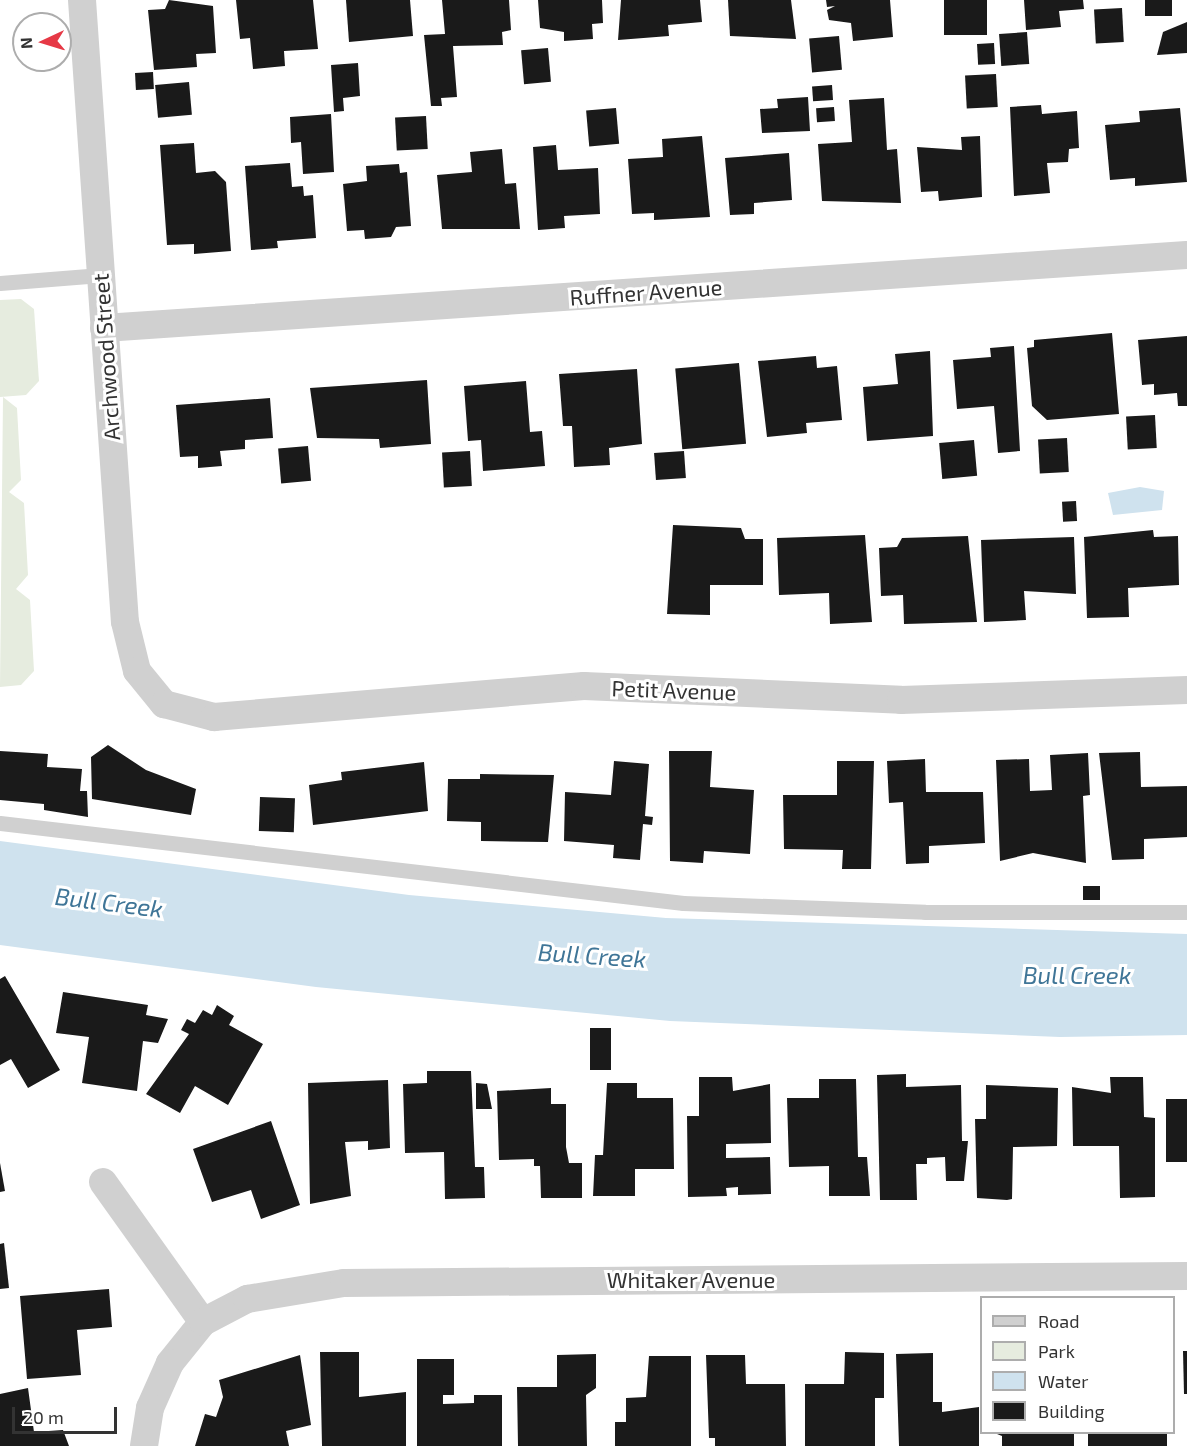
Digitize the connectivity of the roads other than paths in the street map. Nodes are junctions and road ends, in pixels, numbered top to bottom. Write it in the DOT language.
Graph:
graph roads {
  1 [pos="82,0"];
  2 [pos="1187,255"];
  3 [pos="101,275"];
  4 [pos="0,283"];
  5 [pos="104,328"];
  6 [pos="1187,690"];
  7 [pos="164,704"];
  8 [pos="0,823"];
  9 [pos="1187,912"];
  10 [pos="103,1182"];
  11 [pos="1187,1276"];
  12 [pos="203,1322"];
  13 [pos="144,1446"];
  1 -- 3 [label="street, Archwood Street"];
  2 -- 5 [label="street, Ruffner Avenue"];
  3 -- 4 [label="lane"];
  3 -- 5 [label="street, Archwood Street"];
  5 -- 7 [label="street, Archwood Street"];
  6 -- 7 [label="street, Petit Avenue"];
  8 -- 9 [label="lane"];
  10 -- 12 [label="street"];
  11 -- 12 [label="street, Whitaker Avenue"];
  12 -- 13 [label="street"];
}
